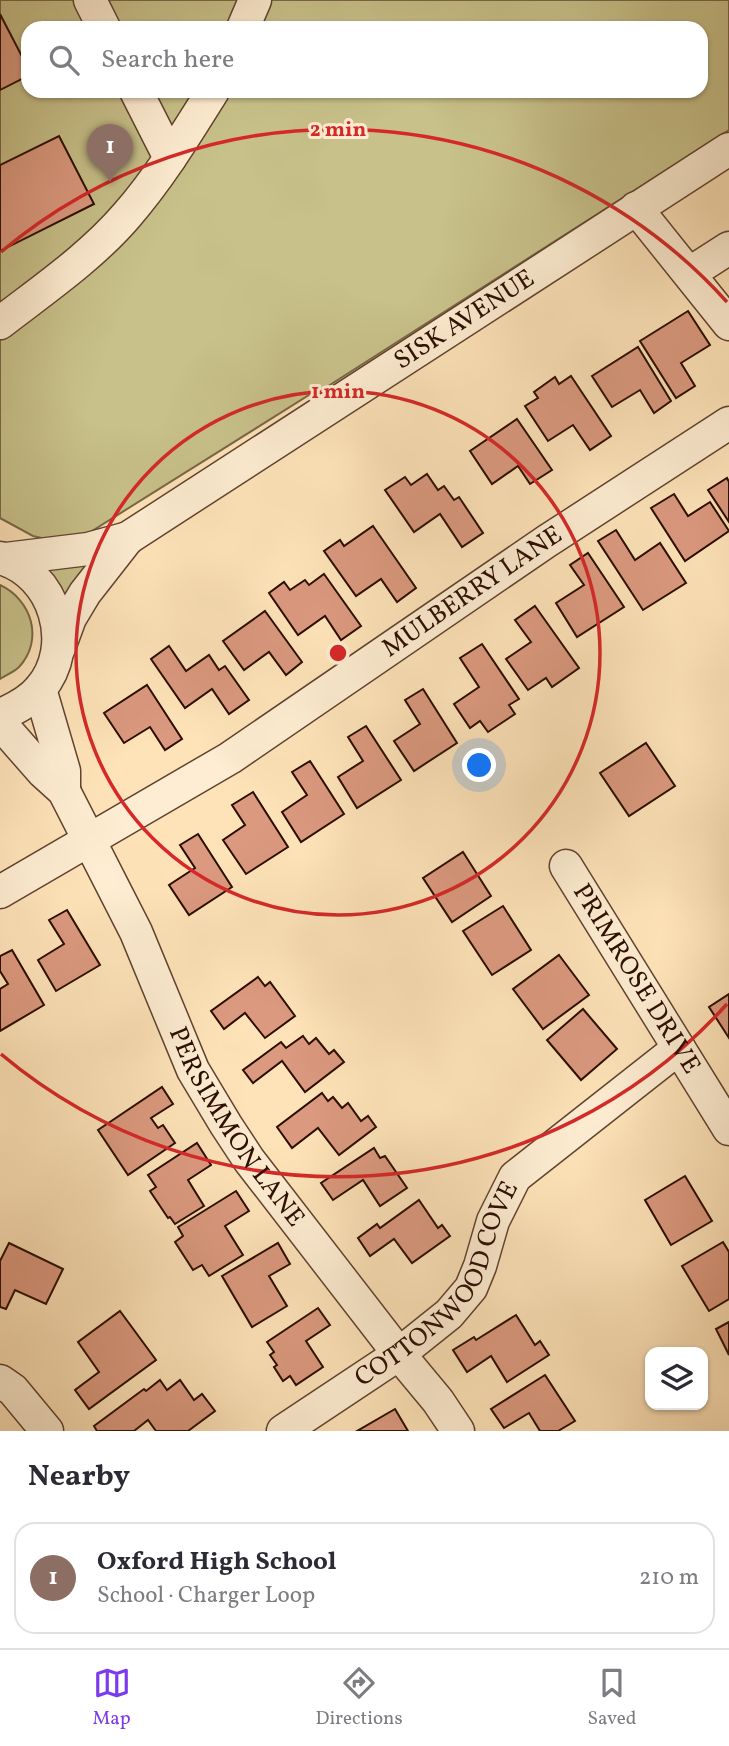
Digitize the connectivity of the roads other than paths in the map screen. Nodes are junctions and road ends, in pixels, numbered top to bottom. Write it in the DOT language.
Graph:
graph roads {
  1 [pos="90,0"];
  2 [pos="255,0"];
  3 [pos="100,21"];
  4 [pos="246,21"];
  5 [pos="140,98"];
  6 [pos="209,98"];
  7 [pos="729,149"];
  8 [pos="170,158"];
  9 [pos="636,208"];
  10 [pos="729,248"];
  11 [pos="690,273"];
  12 [pos="0,323"];
  13 [pos="729,324"];
  14 [pos="729,423"];
  15 [pos="128,538"];
  16 [pos="3,559"];
  17 [pos="58,650"];
  18 [pos="40,689"];
  19 [pos="0,715"];
  20 [pos="0,723"];
  21 [pos="64,791"];
  22 [pos="88,839"];
  23 [pos="566,866"];
  24 [pos="0,892"];
  25 [pos="679,1048"];
  26 [pos="729,1129"];
  27 [pos="399,1354"];
  28 [pos="0,1381"];
  29 [pos="47,1431"];
  30 [pos="283,1431"];
  31 [pos="458,1431"];
  1 -- 3 [label="street"];
  2 -- 4 [label="street"];
  5 -- 8 [label="street"];
  6 -- 8 [label="street"];
  7 -- 9 [label="street, SISK AVENUE"];
  8 -- 12 [label="street"];
  9 -- 11 [label="street"];
  9 -- 15 [label="street, SISK AVENUE"];
  10 -- 11 [label="street"];
  11 -- 13 [label="street"];
  14 -- 22 [label="street, MULBERRY LANE"];
  15 -- 16 [label="street, SISK AVENUE"];
  15 -- 17 [label="street, SISK AVENUE"];
  16 -- 17 [label="street, SISK AVENUE"];
  17 -- 18 [label="street, SISK AVENUE"];
  18 -- 19 [label="street, SISK AVENUE"];
  18 -- 21 [label="street, PERSIMMON LANE"];
  20 -- 21 [label="street, PERSIMMON LANE"];
  21 -- 22 [label="street, PERSIMMON LANE"];
  22 -- 24 [label="street, MULBERRY LANE"];
  22 -- 27 [label="street, PERSIMMON LANE"];
  23 -- 25 [label="street, PRIMROSE DRIVE"];
  25 -- 26 [label="street, PRIMROSE DRIVE"];
  25 -- 27 [label="street, COTTONWOOD COVE"];
  27 -- 30 [label="street, COTTONWOOD COVE"];
  27 -- 31 [label="street, PERSIMMON LANE"];
  28 -- 29 [label="street"];
}
